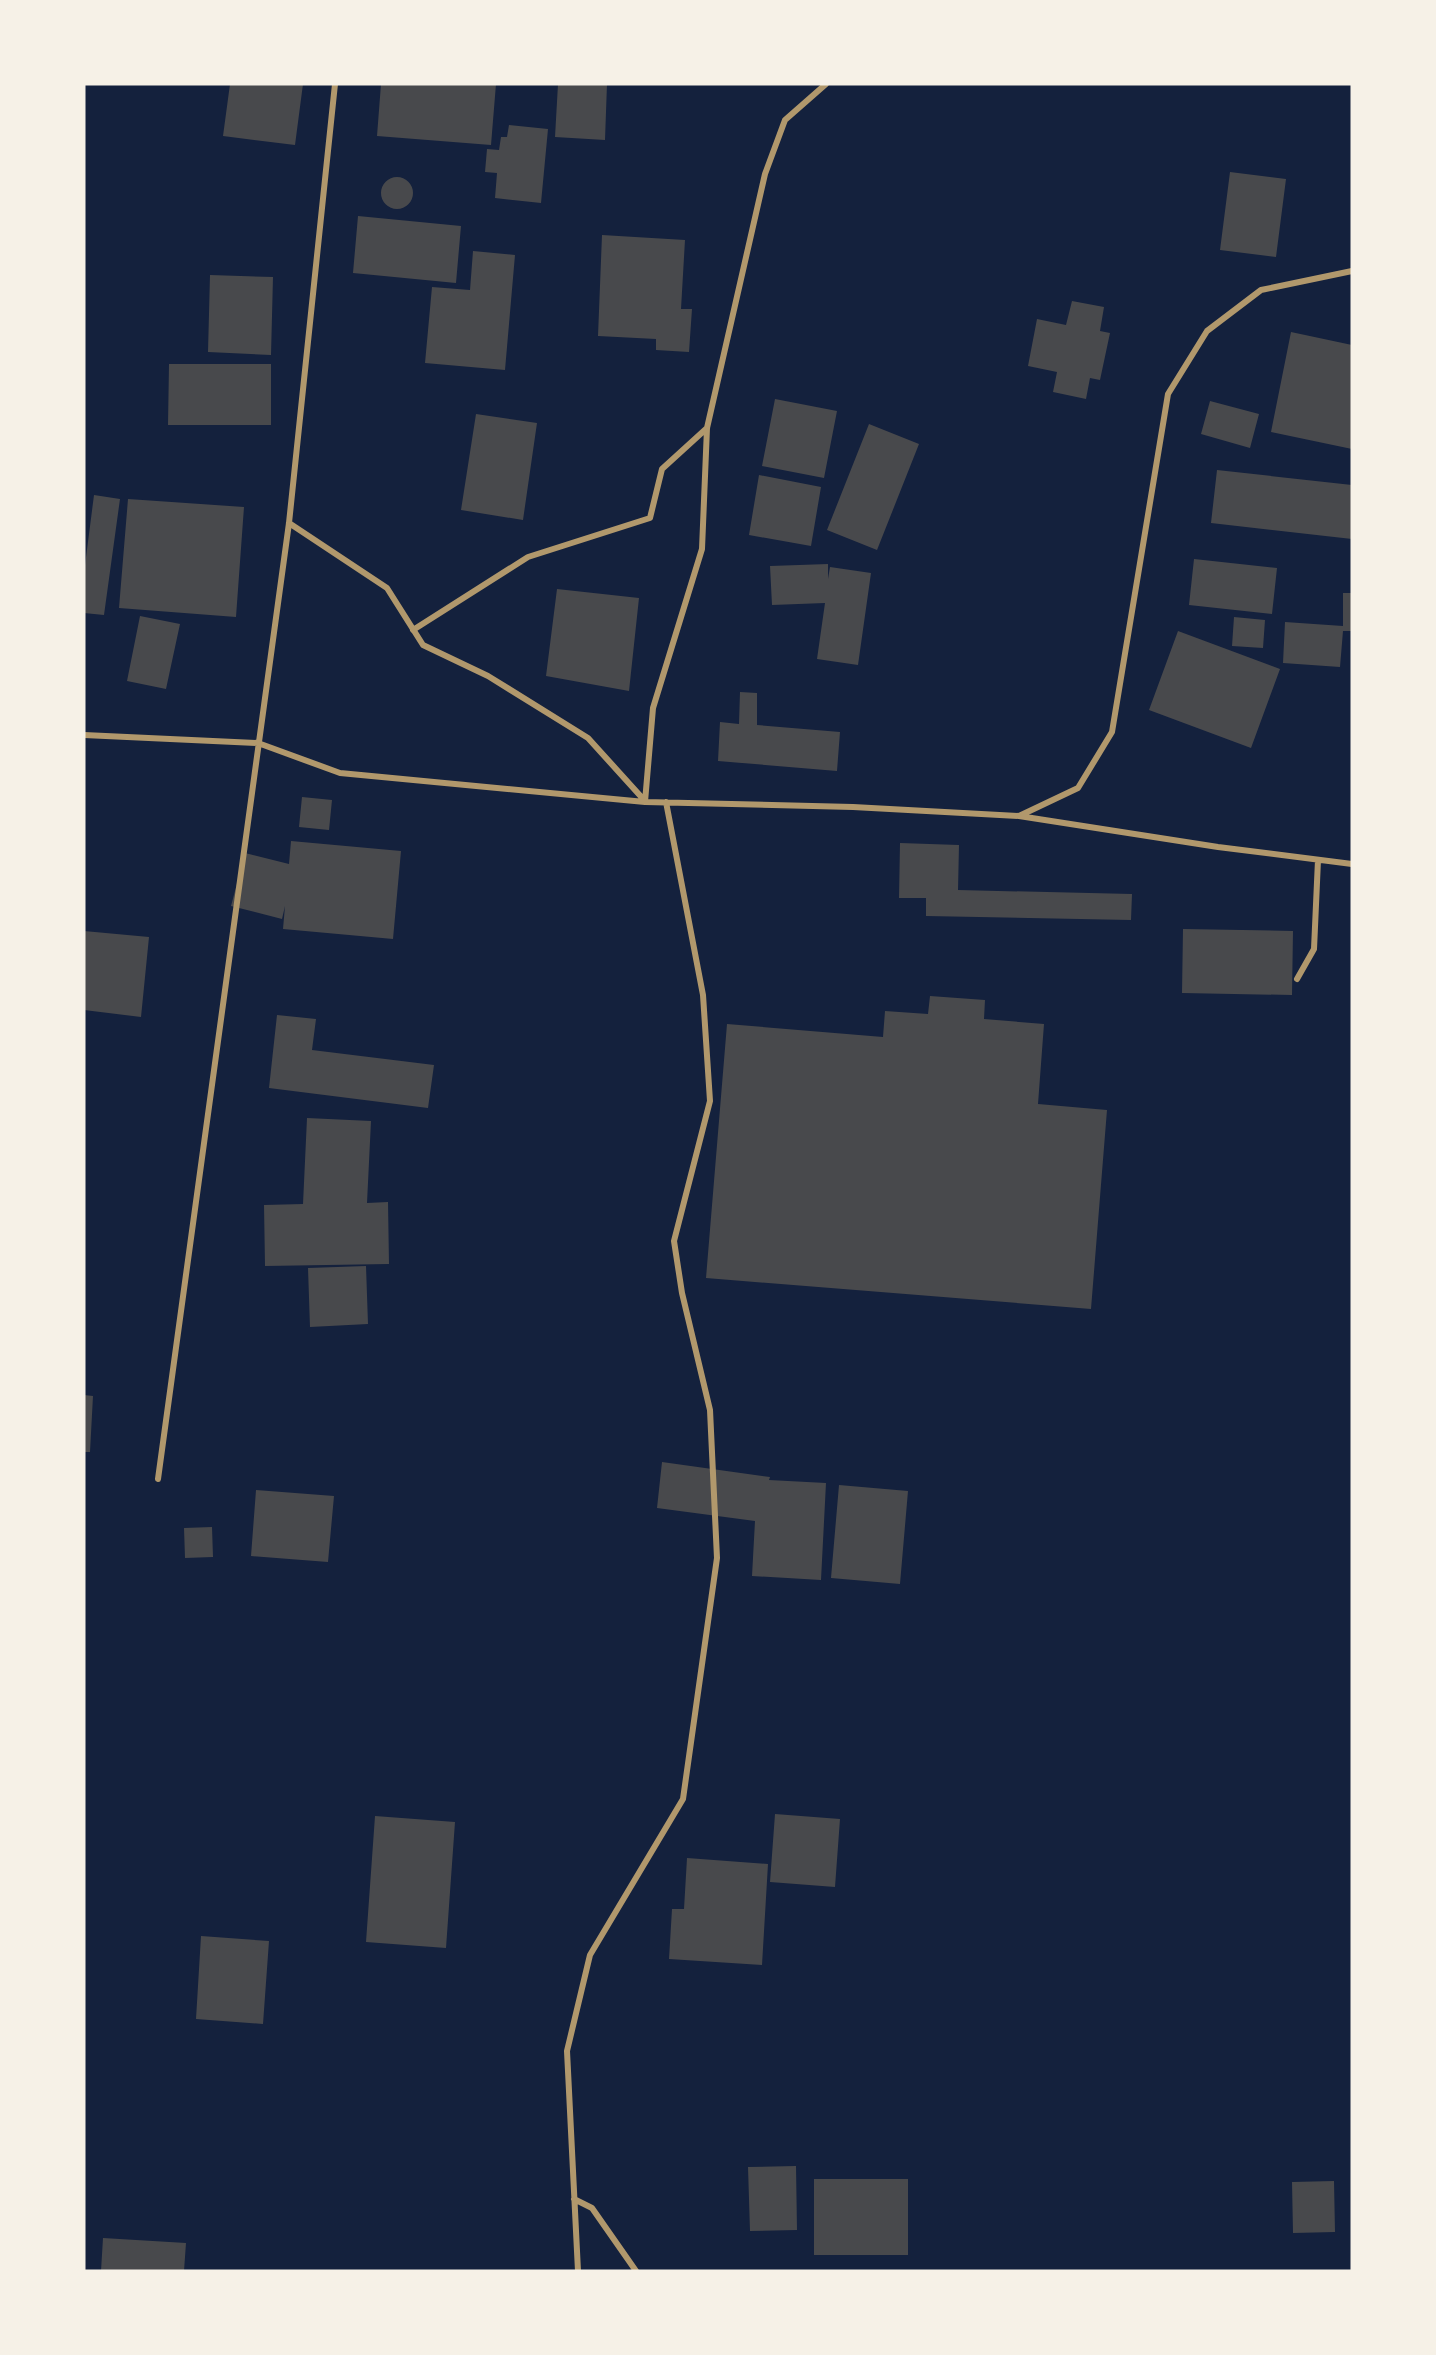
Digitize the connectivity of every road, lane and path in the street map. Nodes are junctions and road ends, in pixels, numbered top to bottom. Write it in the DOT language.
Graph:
graph roads {
  1 [pos="335,84"];
  2 [pos="825,84"];
  3 [pos="1352,271"];
  4 [pos="707,428"];
  5 [pos="289,522"];
  6 [pos="413,630"];
  7 [pos="84,735"];
  8 [pos="258,743"];
  9 [pos="645,802"];
  10 [pos="666,802"];
  11 [pos="1019,816"];
  12 [pos="1318,860"];
  13 [pos="1352,864"];
  14 [pos="1297,979"];
  15 [pos="158,1479"];
  16 [pos="574,2199"];
  17 [pos="578,2271"];
  18 [pos="636,2271"];
  1 -- 5 [label="street"];
  2 -- 4 [label="street"];
  3 -- 11 [label="street"];
  4 -- 6 [label="street"];
  4 -- 9 [label="street"];
  5 -- 6 [label="street"];
  5 -- 8 [label="street"];
  6 -- 9 [label="street"];
  7 -- 8 [label="street"];
  8 -- 9 [label="street"];
  8 -- 15 [label="street"];
  9 -- 10 [label="street"];
  10 -- 11 [label="street"];
  10 -- 16 [label="street"];
  11 -- 12 [label="street"];
  12 -- 13 [label="street"];
  12 -- 14 [label="street"];
  16 -- 17 [label="street"];
  16 -- 18 [label="street"];
}
